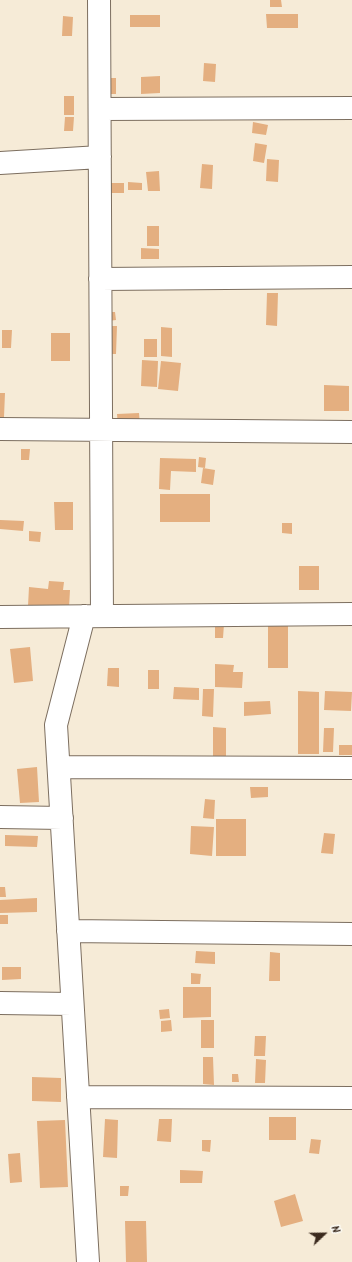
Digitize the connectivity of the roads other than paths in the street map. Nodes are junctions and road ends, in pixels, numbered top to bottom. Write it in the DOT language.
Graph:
graph roads {
  1 [pos="99,0"];
  2 [pos="352,108"];
  3 [pos="100,109"];
  4 [pos="100,157"];
  5 [pos="0,163"];
  6 [pos="352,277"];
  7 [pos="100,279"];
  8 [pos="0,429"];
  9 [pos="101,430"];
  10 [pos="352,432"];
  11 [pos="352,614"];
  12 [pos="93,616"];
  13 [pos="0,617"];
  14 [pos="59,767"];
  15 [pos="352,768"];
  16 [pos="0,817"];
  17 [pos="62,818"];
  18 [pos="68,931"];
  19 [pos="352,934"];
  20 [pos="0,1003"];
  21 [pos="72,1004"];
  22 [pos="78,1097"];
  23 [pos="352,1098"];
  24 [pos="88,1262"];
  1 -- 3 [label="street"];
  2 -- 3 [label="street"];
  3 -- 4 [label="street"];
  4 -- 5 [label="street"];
  4 -- 7 [label="street"];
  6 -- 7 [label="street"];
  7 -- 9 [label="street"];
  8 -- 9 [label="street"];
  9 -- 10 [label="street"];
  9 -- 12 [label="street"];
  11 -- 12 [label="street"];
  12 -- 13 [label="street"];
  12 -- 14 [label="street"];
  14 -- 15 [label="street"];
  14 -- 17 [label="street"];
  16 -- 17 [label="street"];
  17 -- 18 [label="street"];
  18 -- 19 [label="street"];
  18 -- 21 [label="street"];
  20 -- 21 [label="street"];
  21 -- 22 [label="street"];
  22 -- 23 [label="street"];
  22 -- 24 [label="street"];
}
